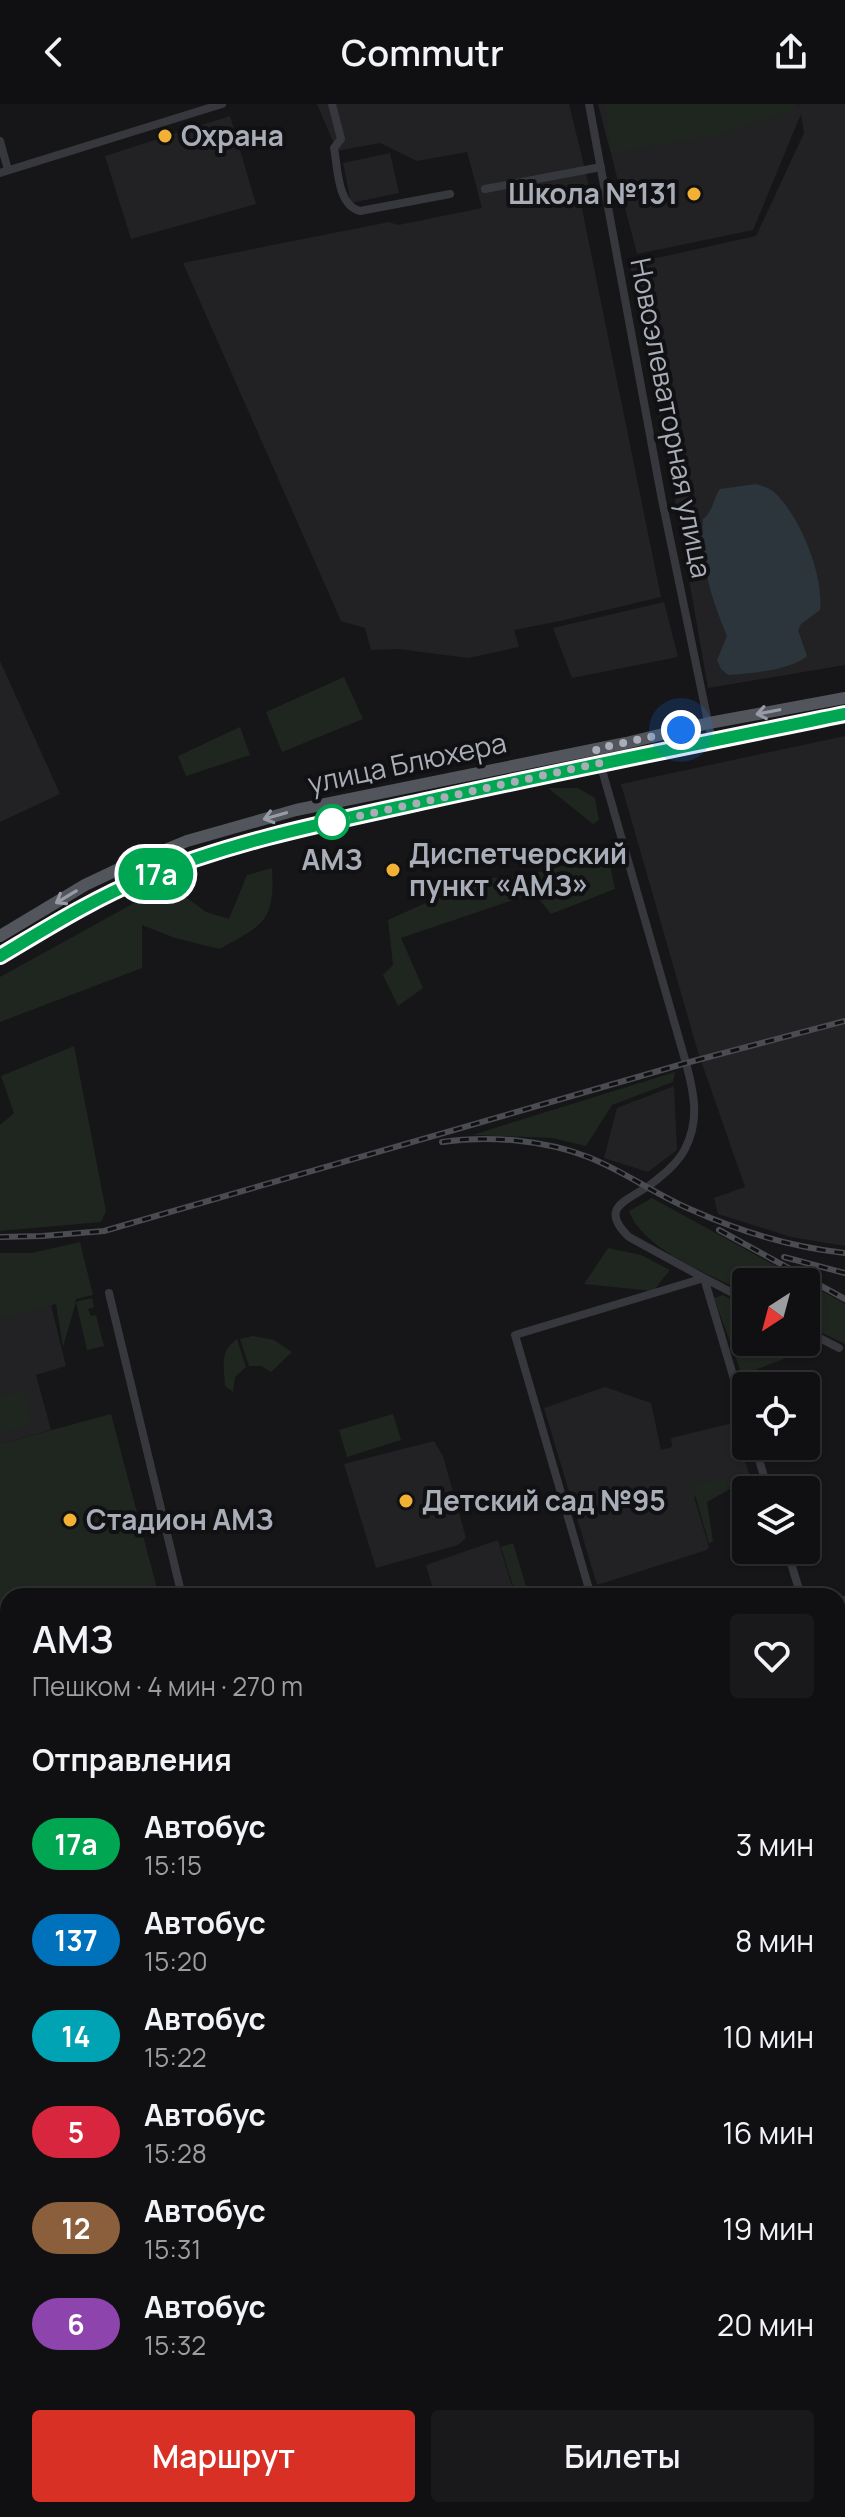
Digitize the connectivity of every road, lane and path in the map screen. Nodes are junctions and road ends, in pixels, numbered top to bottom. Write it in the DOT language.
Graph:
graph roads {
  1 [pos="222,104"];
  2 [pos="332,104"];
  3 [pos="589,104"];
  4 [pos="0,141"];
  5 [pos="601,167"];
  6 [pos="4,172"];
  7 [pos="485,189"];
  8 [pos="450,194"];
  9 [pos="845,698"];
  10 [pos="845,714"];
  11 [pos="709,723"];
  12 [pos="712,741"];
  13 [pos="596,749"];
  14 [pos="600,763"];
  15 [pos="0,936"];
  16 [pos="0,956"];
  17 [pos="704,1278"];
  18 [pos="109,1293"];
  19 [pos="732,1293"];
  20 [pos="820,1338"];
  21 [pos="839,1348"];
  22 [pos="732,1372"];
  23 [pos="791,1564"];
  24 [pos="180,1588"];
  25 [pos="589,1588"];
  26 [pos="799,1588"];
  1 -- 6 [label="street"];
  2 -- 8 [label="street"];
  3 -- 5 [label="street, Новоэлеваторная улица"];
  4 -- 6 [label="street"];
  5 -- 7 [label="street"];
  5 -- 11 [label="street, Новоэлеваторная улица"];
  9 -- 11 [label="main road, улица Блюхера, one-way"];
  10 -- 12 [label="main road, улица Блюхера"];
  11 -- 12 [label="street, Новоэлеваторная улица"];
  11 -- 13 [label="main road, улица Блюхера"];
  12 -- 14 [label="main road, улица Блюхера"];
  13 -- 14 [label="main road"];
  13 -- 15 [label="main road, улица Блюхера, one-way"];
  14 -- 16 [label="main road, улица Блюхера"];
  14 -- 17 [label="street"];
  17 -- 19 [label="street"];
  17 -- 22 [label="street"];
  17 -- 25 [label="street"];
  18 -- 24 [label="street"];
  20 -- 21 [label="street"];
  23 -- 26 [label="street"];
}
